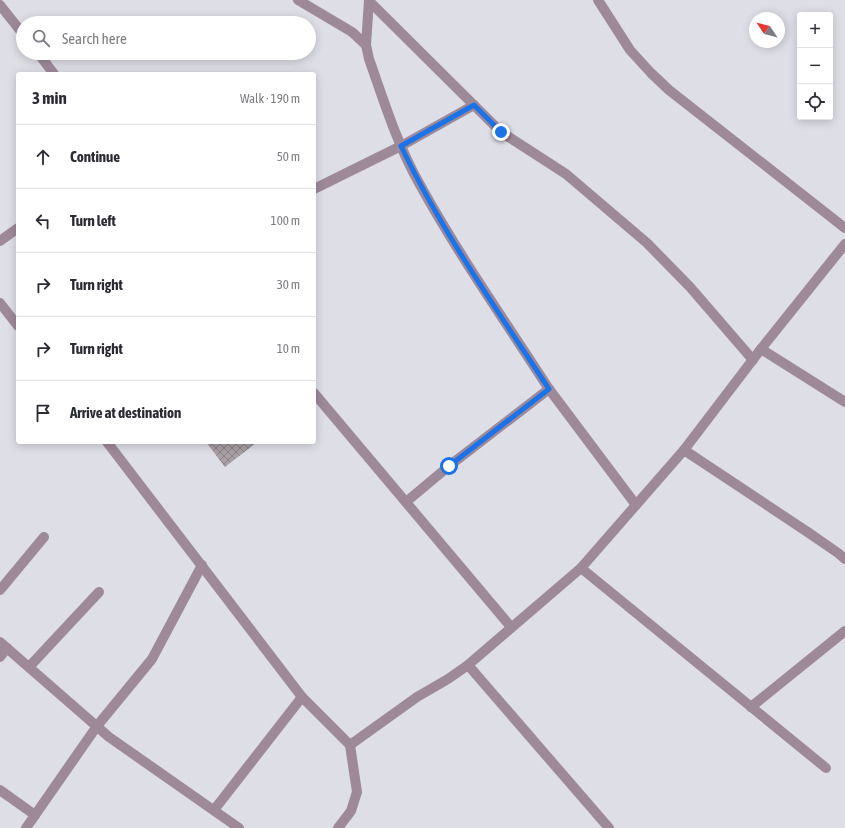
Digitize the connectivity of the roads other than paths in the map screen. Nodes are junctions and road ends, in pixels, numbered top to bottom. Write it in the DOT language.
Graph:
graph roads {
  1 [pos="298,0"];
  2 [pos="369,0"];
  3 [pos="598,0"];
  4 [pos="0,5"];
  5 [pos="16,25"];
  6 [pos="366,45"];
  7 [pos="43,60"];
  8 [pos="52,72"];
  9 [pos="474,105"];
  10 [pos="401,146"];
  11 [pos="316,187"];
  12 [pos="845,228"];
  13 [pos="16,229"];
  14 [pos="0,241"];
  15 [pos="845,244"];
  16 [pos="0,303"];
  17 [pos="16,323"];
  18 [pos="761,350"];
  19 [pos="753,360"];
  20 [pos="549,389"];
  21 [pos="316,395"];
  22 [pos="845,402"];
  23 [pos="109,444"];
  24 [pos="684,450"];
  25 [pos="406,502"];
  26 [pos="636,505"];
  27 [pos="44,537"];
  28 [pos="845,559"];
  29 [pos="202,565"];
  30 [pos="581,568"];
  31 [pos="0,590"];
  32 [pos="99,592"];
  33 [pos="511,627"];
  34 [pos="845,631"];
  35 [pos="4,645"];
  36 [pos="0,657"];
  37 [pos="468,665"];
  38 [pos="29,667"];
  39 [pos="302,697"];
  40 [pos="751,707"];
  41 [pos="97,726"];
  42 [pos="350,745"];
  43 [pos="826,768"];
  44 [pos="0,790"];
  45 [pos="214,810"];
  46 [pos="35,815"];
  47 [pos="26,828"];
  48 [pos="239,828"];
  49 [pos="338,828"];
  50 [pos="609,828"];
  1 -- 6 [label="street"];
  2 -- 6 [label="street"];
  2 -- 9 [label="street"];
  3 -- 12 [label="street"];
  4 -- 5 [label="street"];
  6 -- 10 [label="street"];
  7 -- 8 [label="street"];
  9 -- 10 [label="street"];
  9 -- 19 [label="street"];
  10 -- 11 [label="street"];
  10 -- 20 [label="street"];
  13 -- 14 [label="street"];
  15 -- 18 [label="street"];
  16 -- 17 [label="street"];
  18 -- 19 [label="street"];
  18 -- 22 [label="street"];
  19 -- 24 [label="street"];
  20 -- 25 [label="street"];
  20 -- 26 [label="street"];
  21 -- 25 [label="street"];
  23 -- 29 [label="street"];
  24 -- 26 [label="street"];
  24 -- 28 [label="street"];
  25 -- 33 [label="street"];
  26 -- 30 [label="street"];
  27 -- 31 [label="street"];
  29 -- 39 [label="street"];
  29 -- 41 [label="street"];
  30 -- 33 [label="street"];
  30 -- 40 [label="street"];
  32 -- 38 [label="street"];
  33 -- 37 [label="street"];
  34 -- 40 [label="street"];
  35 -- 36 [label="street"];
  35 -- 38 [label="street"];
  37 -- 42 [label="street"];
  37 -- 50 [label="street"];
  38 -- 41 [label="street"];
  39 -- 42 [label="street"];
  39 -- 45 [label="street"];
  40 -- 43 [label="street"];
  41 -- 45 [label="street"];
  41 -- 46 [label="street"];
  42 -- 49 [label="street"];
  44 -- 46 [label="street"];
  45 -- 48 [label="street"];
  46 -- 47 [label="street"];
}
